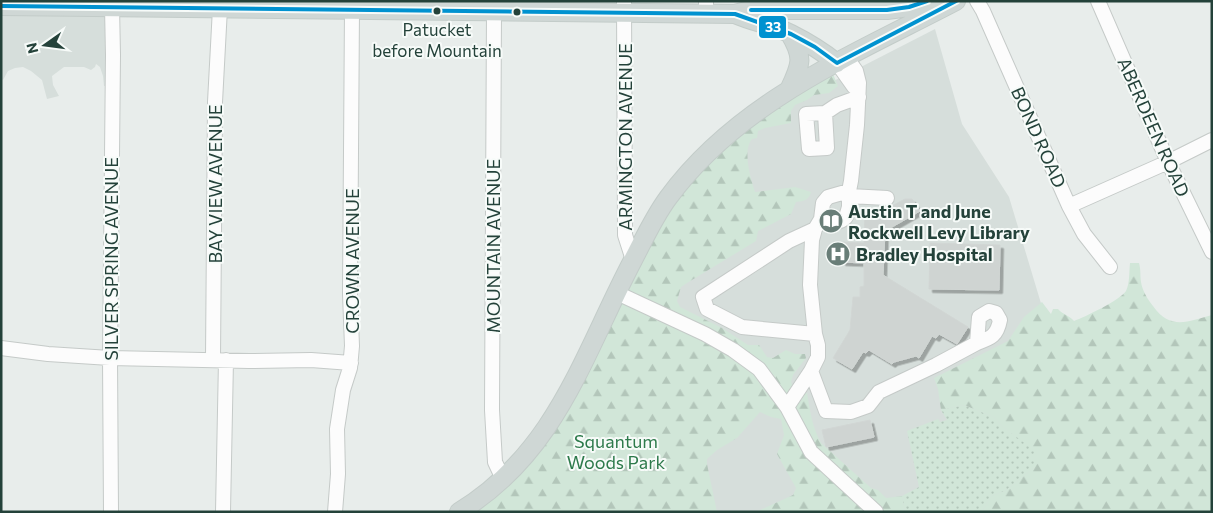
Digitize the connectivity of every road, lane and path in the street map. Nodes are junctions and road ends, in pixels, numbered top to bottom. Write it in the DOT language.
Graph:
graph roads {
  1 [pos="928,1"];
  2 [pos="956,1"];
  3 [pos="977,1"];
  4 [pos="1098,1"];
  5 [pos="20,4"];
  6 [pos="140,4"];
  7 [pos="295,5"];
  8 [pos="326,5"];
  9 [pos="1,6"];
  10 [pos="231,6"];
  11 [pos="392,6"];
  12 [pos="416,6"];
  13 [pos="461,6"];
  14 [pos="770,6"];
  15 [pos="835,6"];
  16 [pos="112,7"];
  17 [pos="546,7"];
  18 [pos="624,7"];
  19 [pos="706,7"];
  20 [pos="352,9"];
  21 [pos="494,11"];
  22 [pos="743,12"];
  23 [pos="790,34"];
  24 [pos="842,60"];
  25 [pos="790,88"];
  26 [pos="859,93"];
  27 [pos="825,113"];
  28 [pos="1212,140"];
  29 [pos="1168,162"];
  30 [pos="849,193"];
  31 [pos="887,198"];
  32 [pos="1069,206"];
  33 [pos="818,224"];
  34 [pos="1212,252"];
  35 [pos="633,260"];
  36 [pos="1110,267"];
  37 [pos="617,293"];
  38 [pos="815,334"];
  39 [pos="977,343"];
  40 [pos="1,348"];
  41 [pos="110,358"];
  42 [pos="220,360"];
  43 [pos="351,363"];
  44 [pos="811,371"];
  45 [pos="787,407"];
  46 [pos="503,479"];
  47 [pos="111,512"];
  48 [pos="223,512"];
  49 [pos="336,512"];
  50 [pos="459,512"];
  51 [pos="876,512"];
  1 -- 15 [label="main road"];
  2 -- 24 [label="main road"];
  3 -- 32 [label="street, BOND ROAD"];
  4 -- 29 [label="street, ABERDEEN ROAD"];
  5 -- 9 [label="main road"];
  5 -- 16 [label="main road"];
  6 -- 10 [label="main road"];
  6 -- 16 [label="main road"];
  7 -- 8 [label="main road"];
  7 -- 10 [label="main road"];
  8 -- 20 [label="main road"];
  10 -- 42 [label="street, BAY VIEW AVENUE"];
  11 -- 12 [label="main road"];
  11 -- 20 [label="main road"];
  12 -- 13 [label="main road"];
  13 -- 21 [label="main road"];
  14 -- 15 [label="main road"];
  14 -- 22 [label="main road"];
  16 -- 41 [label="street, SILVER SPRING AVENUE"];
  17 -- 18 [label="main road"];
  17 -- 21 [label="main road"];
  18 -- 19 [label="main road"];
  18 -- 35 [label="street, ARMINGTON AVENUE"];
  19 -- 22 [label="main road"];
  20 -- 43 [label="street, CROWN AVENUE"];
  21 -- 46 [label="street, MOUNTAIN AVENUE"];
  22 -- 23 [label="main road"];
  22 -- 24 [label="main road"];
  23 -- 24 [label="main road"];
  23 -- 25 [label="main road"];
  24 -- 25 [label="main road"];
  24 -- 26 [label="street"];
  25 -- 35 [label="main road"];
  26 -- 27 [label="street"];
  26 -- 30 [label="street"];
  28 -- 29 [label="street"];
  29 -- 32 [label="street"];
  29 -- 34 [label="street, ABERDEEN ROAD"];
  30 -- 31 [label="street"];
  30 -- 33 [label="street"];
  30 -- 33 [label="street"];
  32 -- 36 [label="street, BOND ROAD"];
  33 -- 38 [label="street"];
  33 -- 38 [label="street"];
  35 -- 37 [label="main road"];
  37 -- 45 [label="street"];
  37 -- 46 [label="main road"];
  38 -- 44 [label="street"];
  39 -- 44 [label="street"];
  40 -- 41 [label="street"];
  41 -- 42 [label="street"];
  41 -- 47 [label="street, SILVER SPRING AVENUE"];
  42 -- 43 [label="street"];
  42 -- 48 [label="street, BAY VIEW AVENUE"];
  43 -- 49 [label="street, CROWN AVENUE"];
  44 -- 45 [label="street"];
  45 -- 51 [label="street"];
  46 -- 50 [label="main road"];
}
